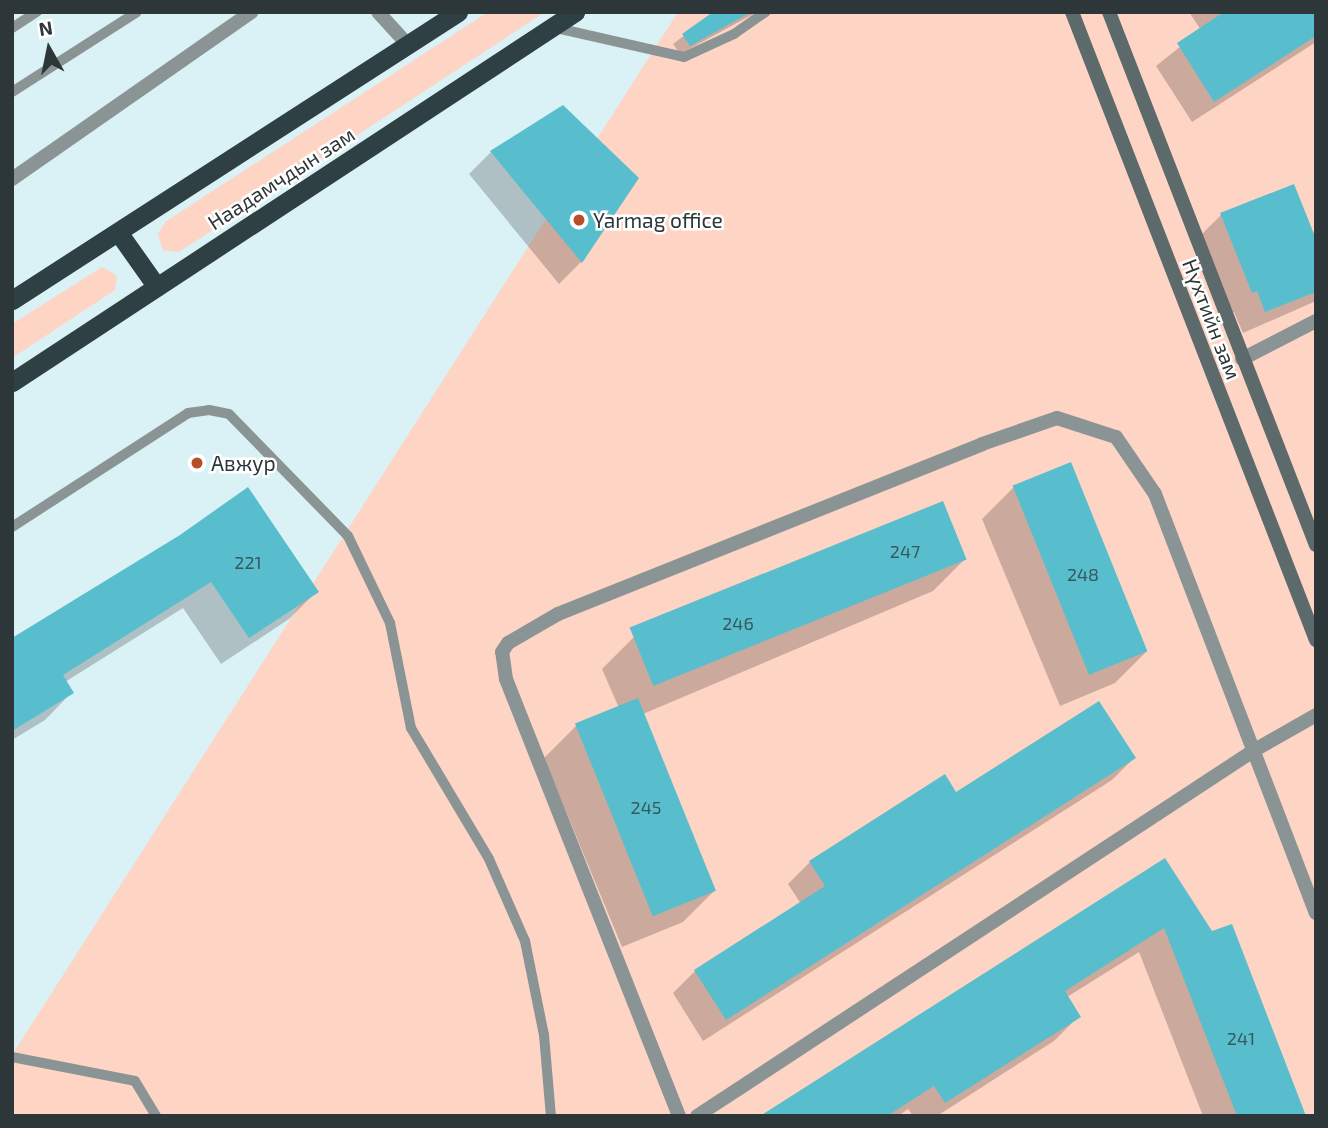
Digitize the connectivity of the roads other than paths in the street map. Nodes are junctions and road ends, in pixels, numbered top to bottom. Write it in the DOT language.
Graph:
graph roads {
  1 [pos="37,12"];
  2 [pos="137,12"];
  3 [pos="251,12"];
  4 [pos="378,12"];
  5 [pos="457,12"];
  6 [pos="575,12"];
  7 [pos="766,12"];
  8 [pos="1072,12"];
  9 [pos="1109,12"];
  10 [pos="552,27"];
  11 [pos="12,28"];
  12 [pos="408,45"];
  13 [pos="12,92"];
  14 [pos="12,179"];
  15 [pos="118,232"];
  16 [pos="157,287"];
  17 [pos="12,300"];
  18 [pos="1316,321"];
  19 [pos="1242,359"];
  20 [pos="12,382"];
  21 [pos="12,527"];
  22 [pos="1316,545"];
  23 [pos="1316,640"];
  24 [pos="1316,715"];
  25 [pos="1253,751"];
  26 [pos="1316,913"];
  27 [pos="12,1057"];
  28 [pos="156,1116"];
  29 [pos="551,1116"];
  30 [pos="679,1116"];
  31 [pos="698,1116"];
  1 -- 11 [label="lane"];
  2 -- 13 [label="lane"];
  3 -- 14 [label="street"];
  4 -- 12 [label="street"];
  5 -- 12 [label="highway, Наадамчдын зам"];
  6 -- 10 [label="highway, Наадамчдын зам"];
  7 -- 10 [label="lane"];
  8 -- 23 [label="main road, Нүхтийн зам"];
  9 -- 19 [label="main road, Нүхтийн зам"];
  10 -- 16 [label="highway, Наадамчдын зам"];
  12 -- 15 [label="highway, Наадамчдын зам"];
  15 -- 16 [label="highway"];
  15 -- 17 [label="highway, Наадамчдын зам"];
  16 -- 20 [label="highway, Наадамчдын зам"];
  18 -- 19 [label="street"];
  19 -- 22 [label="main road, Нүхтийн зам"];
  21 -- 29 [label="lane"];
  24 -- 25 [label="street"];
  25 -- 26 [label="street"];
  25 -- 30 [label="street"];
  25 -- 31 [label="street"];
  27 -- 28 [label="lane"];
}
